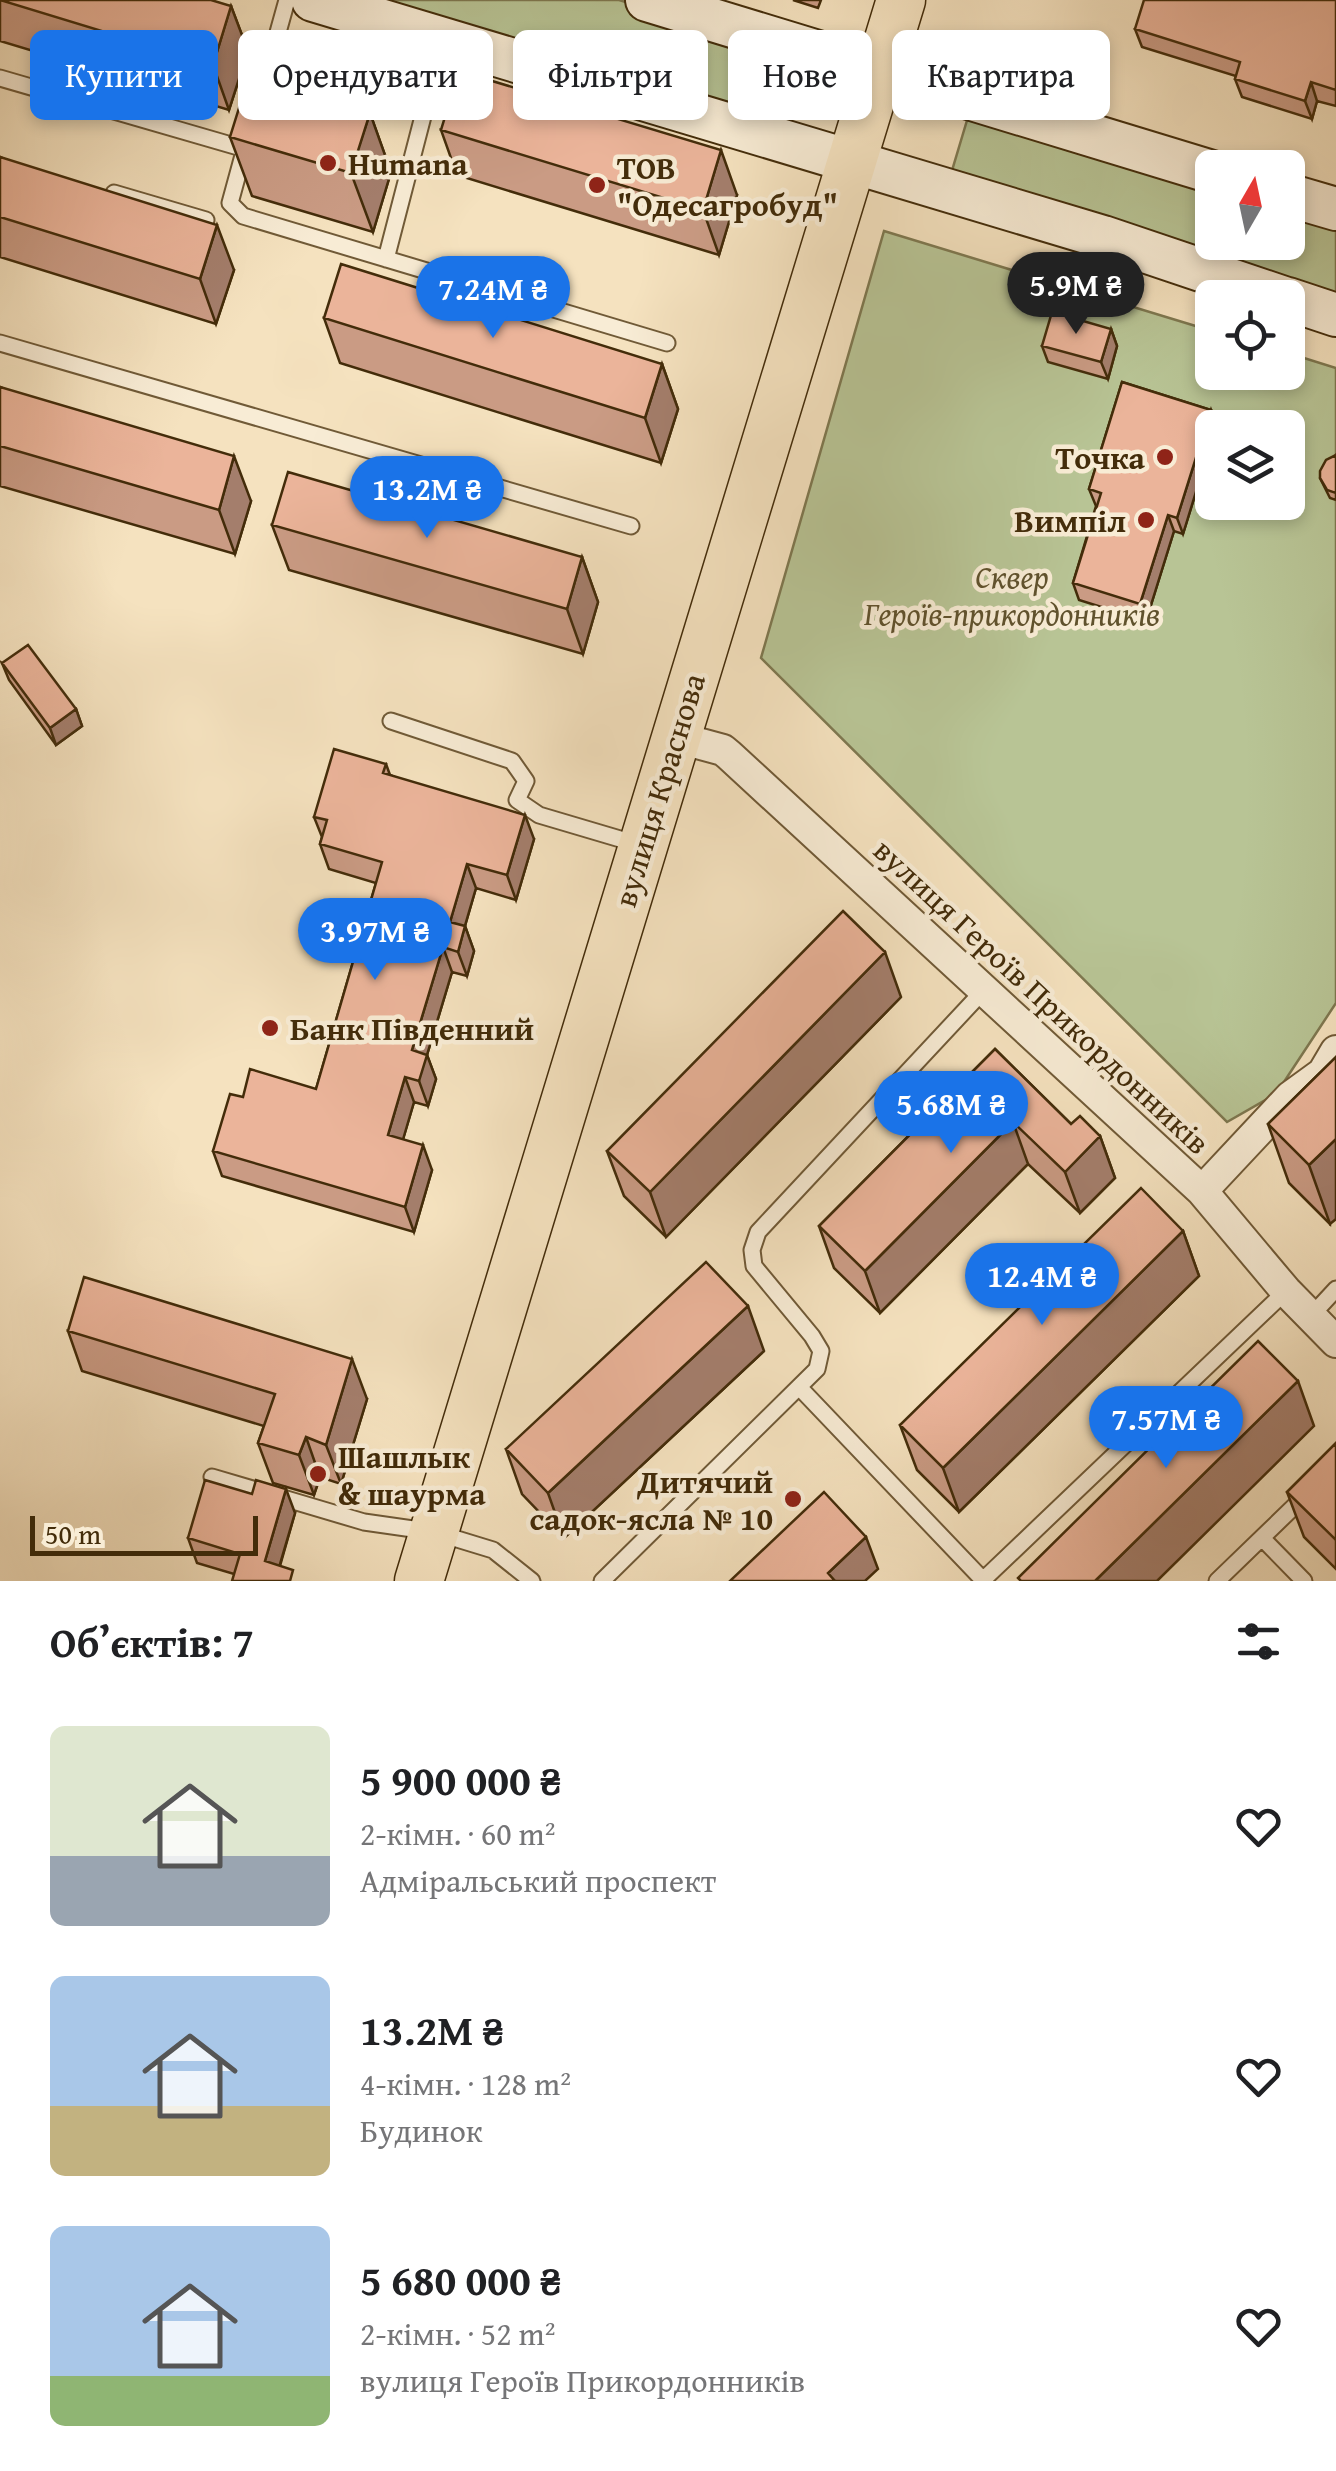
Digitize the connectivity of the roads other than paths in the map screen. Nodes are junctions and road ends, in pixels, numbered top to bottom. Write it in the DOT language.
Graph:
graph roads {
  1 [pos="287,0"];
  2 [pos="313,0"];
  3 [pos="647,0"];
  4 [pos="901,0"];
  5 [pos="279,30"];
  6 [pos="413,30"];
  7 [pos="493,54"];
  8 [pos="880,70"];
  9 [pos="0,78"];
  10 [pos="422,120"];
  11 [pos="250,132"];
  12 [pos="245,149"];
  13 [pos="850,161"];
  14 [pos="1195,167"];
  15 [pos="94,187"];
  16 [pos="1305,200"];
  17 [pos="1336,210"];
  18 [pos="206,220"];
  19 [pos="386,259"];
  20 [pos="1232,280"];
  21 [pos="1305,304"];
  22 [pos="1336,315"];
  23 [pos="0,342"];
  24 [pos="667,343"];
  25 [pos="631,526"];
  26 [pos="391,721"];
  27 [pos="675,737"];
  28 [pos="642,845"];
  29 [pos="984,990"];
  30 [pos="1336,1051"];
  31 [pos="1202,1191"];
  32 [pos="1336,1289"];
  33 [pos="1286,1291"];
  34 [pos="1311,1316"];
  35 [pos="1336,1342"];
  36 [pos="799,1387"];
  37 [pos="1336,1466"];
  38 [pos="212,1478"];
  39 [pos="434,1532"];
  40 [pos="1263,1538"];
  41 [pos="983,1580"];
  42 [pos="419,1581"];
  43 [pos="532,1581"];
  44 [pos="602,1581"];
  45 [pos="1217,1581"];
  46 [pos="1304,1581"];
  1 -- 5 [label="lane"];
  2 -- 6 [label="main road"];
  3 -- 8 [label="main road"];
  4 -- 8 [label="main road, вулиця Краснова"];
  7 -- 13 [label="main road"];
  8 -- 13 [label="main road, вулиця Краснова"];
  8 -- 14 [label="main road"];
  9 -- 12 [label="lane"];
  10 -- 19 [label="lane"];
  11 -- 12 [label="lane"];
  12 -- 19 [label="lane"];
  13 -- 20 [label="main road"];
  13 -- 27 [label="main road, вулиця Краснова"];
  15 -- 18 [label="lane"];
  16 -- 17 [label="main road"];
  19 -- 24 [label="lane"];
  21 -- 22 [label="main road"];
  23 -- 25 [label="lane"];
  26 -- 28 [label="lane"];
  27 -- 28 [label="main road, вулиця Краснова"];
  27 -- 29 [label="street, вулиця Героїв Прикордонників"];
  28 -- 39 [label="main road, вулиця Краснова"];
  29 -- 31 [label="street, вулиця Героїв Прикордонників"];
  29 -- 36 [label="lane"];
  30 -- 31 [label="street"];
  31 -- 33 [label="street, вулиця Героїв Прикордонників"];
  32 -- 34 [label="lane"];
  33 -- 34 [label="street, вулиця Героїв Прикордонників"];
  33 -- 41 [label="lane"];
  34 -- 35 [label="street, вулиця Героїв Прикордонників"];
  36 -- 41 [label="lane"];
  36 -- 44 [label="lane"];
  37 -- 40 [label="lane"];
  38 -- 39 [label="lane"];
  39 -- 42 [label="main road, вулиця Краснова"];
  39 -- 43 [label="lane"];
  40 -- 45 [label="lane"];
  40 -- 46 [label="lane"];
}
